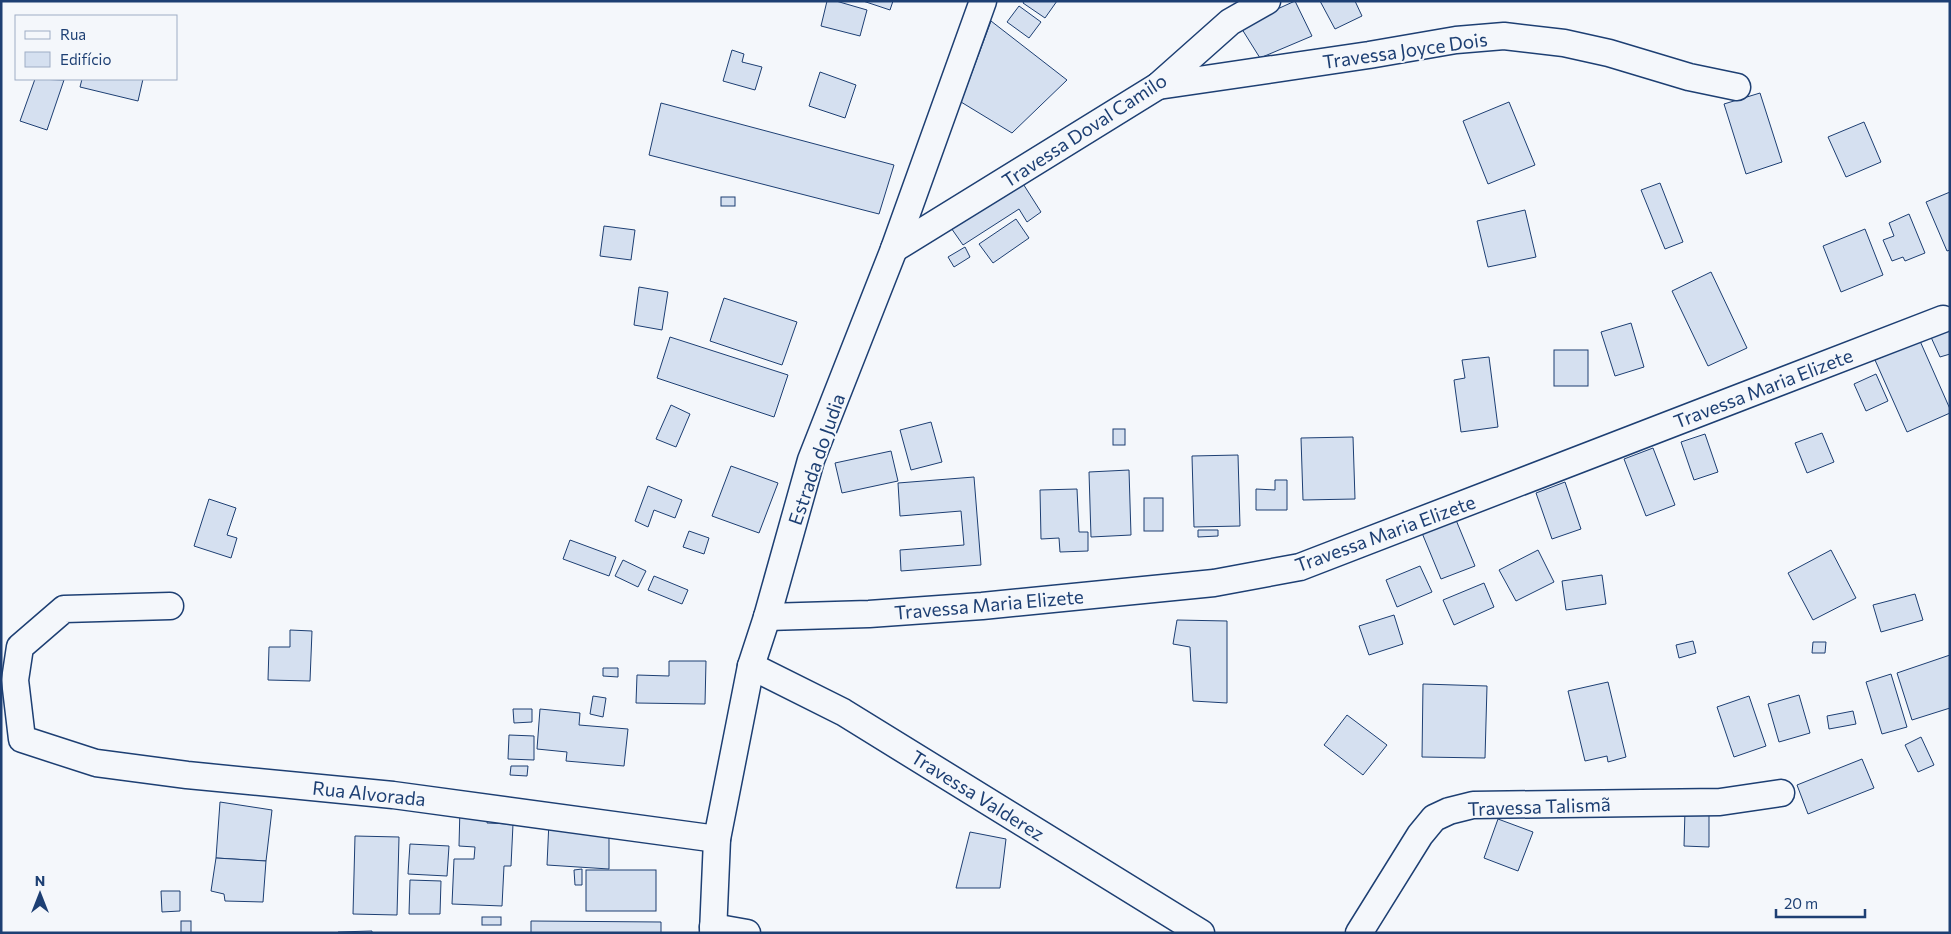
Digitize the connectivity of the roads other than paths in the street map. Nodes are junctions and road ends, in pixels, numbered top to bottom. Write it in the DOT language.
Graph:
graph roads {
  1 [pos="982,1"];
  2 [pos="1267,1"];
  3 [pos="1158,86"];
  4 [pos="1737,87"];
  5 [pos="894,249"];
  6 [pos="1943,319"];
  7 [pos="170,606"];
  8 [pos="767,617"];
  9 [pos="11,645"];
  10 [pos="751,666"];
  11 [pos="1782,793"];
  12 [pos="717,839"];
  13 [pos="713,930"];
  14 [pos="746,933"];
  15 [pos="1201,933"];
  16 [pos="1359,933"];
  1 -- 5 [label="street, Estrada do Judia"];
  2 -- 3 [label="street, Travessa Doval Camilo"];
  3 -- 4 [label="street, Travessa Joyce Dois"];
  3 -- 5 [label="street, Travessa Doval Camilo"];
  5 -- 8 [label="street, Estrada do Judia"];
  6 -- 8 [label="street, Travessa Maria Elizete"];
  7 -- 9 [label="street"];
  8 -- 10 [label="street, Estrada do Judia"];
  9 -- 12 [label="street, Rua Alvorada"];
  10 -- 12 [label="street, Estrada do Judia"];
  10 -- 15 [label="street, Travessa Valderez"];
  11 -- 16 [label="street, Travessa Talismã"];
  12 -- 13 [label="street, Estrada do Judia"];
  13 -- 14 [label="street"];
}
